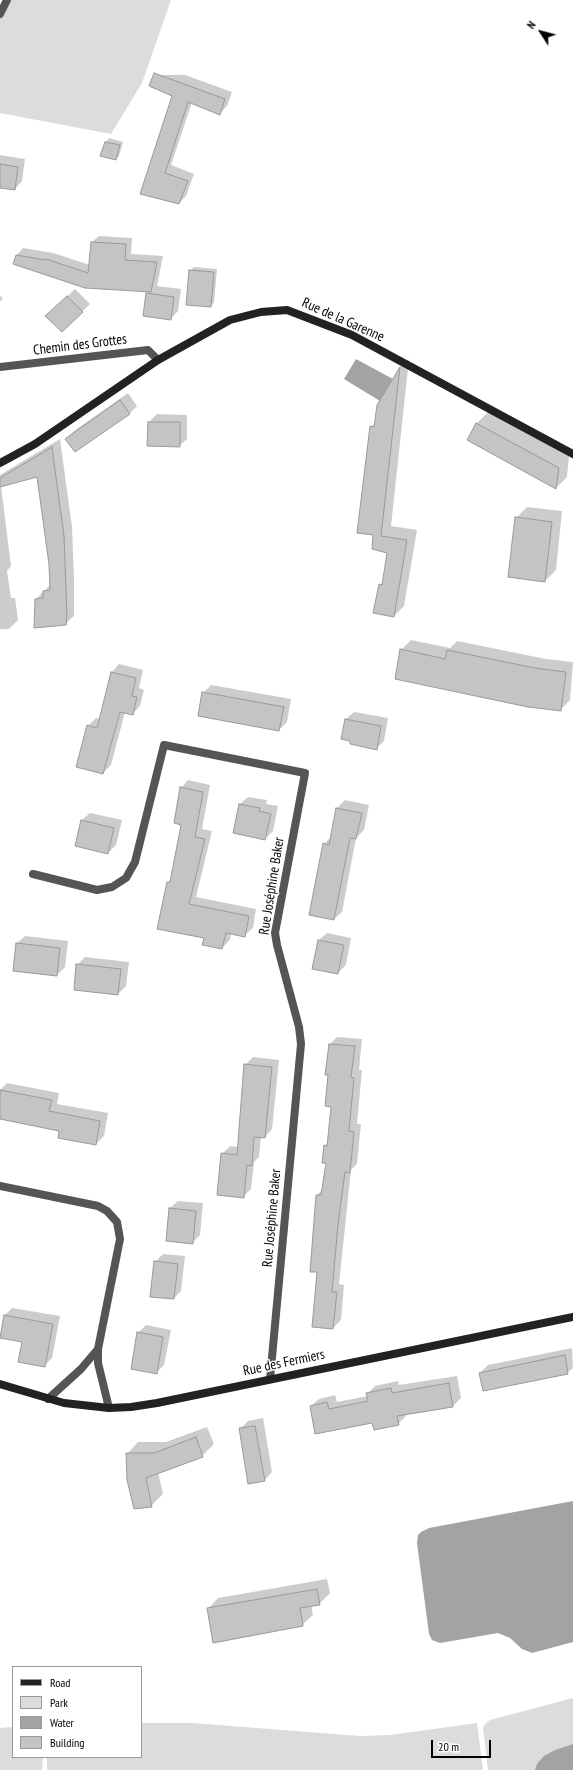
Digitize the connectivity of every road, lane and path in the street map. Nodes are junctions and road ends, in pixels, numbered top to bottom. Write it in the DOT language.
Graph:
graph roads {
  1 [pos="7,0"];
  2 [pos="0,14"];
  3 [pos="158,360"];
  4 [pos="0,367"];
  5 [pos="573,454"];
  6 [pos="0,463"];
  7 [pos="34,874"];
  8 [pos="0,1186"];
  9 [pos="573,1317"];
  10 [pos="98,1349"];
  11 [pos="270,1379"];
  12 [pos="0,1384"];
  13 [pos="48,1399"];
  14 [pos="109,1408"];
  1 -- 2 [label="street"];
  3 -- 4 [label="street, Chemin des Grottes"];
  3 -- 5 [label="street, Rue de la Garenne"];
  3 -- 6 [label="street, Rue de la Garenne"];
  7 -- 11 [label="street, Rue Joséphine Baker"];
  8 -- 10 [label="street"];
  9 -- 11 [label="street, Rue des Fermiers"];
  10 -- 13 [label="street"];
  10 -- 14 [label="street"];
  11 -- 14 [label="street, Rue des Fermiers"];
  12 -- 13 [label="street, Rue des Fermiers"];
  13 -- 14 [label="street, Rue des Fermiers"];
}
